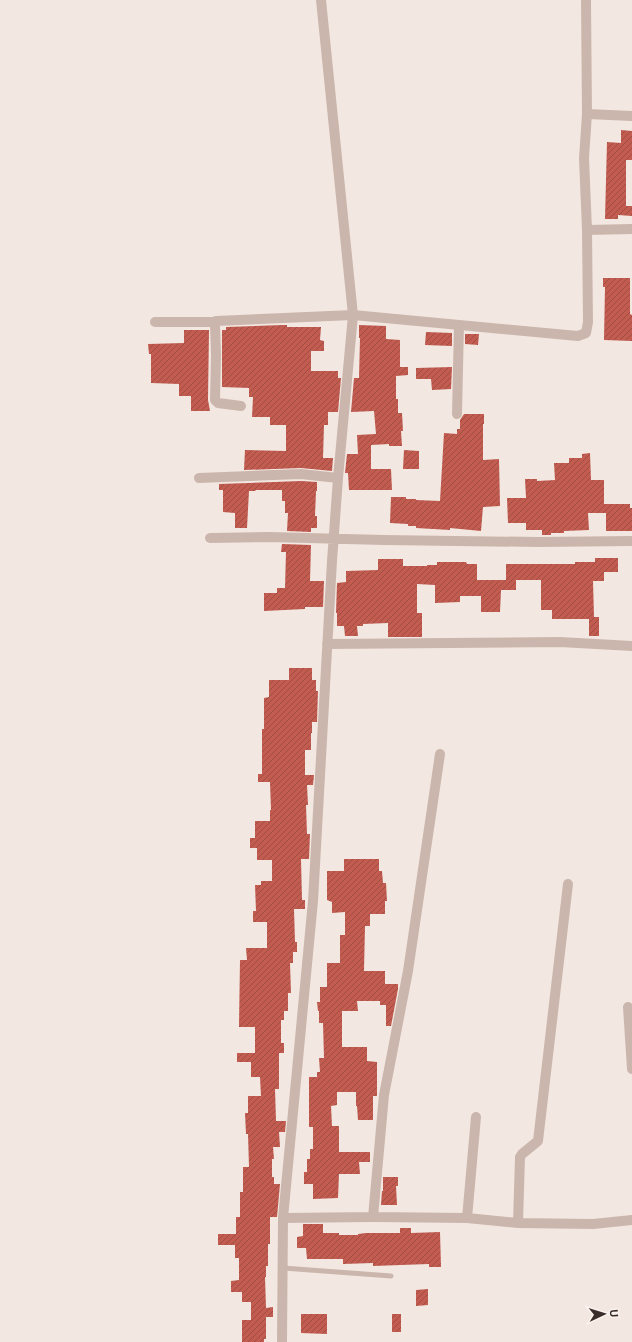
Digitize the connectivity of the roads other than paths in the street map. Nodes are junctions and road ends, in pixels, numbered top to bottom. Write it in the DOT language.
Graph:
graph roads {
  1 [pos="321,0"];
  2 [pos="586,0"];
  3 [pos="587,114"];
  4 [pos="632,116"];
  5 [pos="632,229"];
  6 [pos="587,230"];
  7 [pos="353,315"];
  8 [pos="155,322"];
  9 [pos="215,322"];
  10 [pos="459,325"];
  11 [pos="241,406"];
  12 [pos="457,414"];
  13 [pos="199,478"];
  14 [pos="338,478"];
  15 [pos="210,538"];
  16 [pos="334,539"];
  17 [pos="632,541"];
  18 [pos="327,644"];
  19 [pos="632,646"];
  20 [pos="440,754"];
  21 [pos="568,884"];
  22 [pos="628,1007"];
  23 [pos="632,1069"];
  24 [pos="476,1117"];
  25 [pos="373,1216"];
  26 [pos="283,1218"];
  27 [pos="467,1218"];
  28 [pos="632,1220"];
  29 [pos="518,1223"];
  30 [pos="283,1268"];
  31 [pos="391,1276"];
  32 [pos="282,1342"];
  1 -- 7 [label="street"];
  2 -- 3 [label="street"];
  3 -- 4 [label="street"];
  3 -- 6 [label="street"];
  5 -- 6 [label="street"];
  6 -- 10 [label="street"];
  7 -- 9 [label="street"];
  7 -- 10 [label="street"];
  7 -- 14 [label="street"];
  8 -- 9 [label="street"];
  9 -- 11 [label="street"];
  10 -- 12 [label="street"];
  13 -- 14 [label="street"];
  14 -- 16 [label="street"];
  15 -- 16 [label="street"];
  16 -- 17 [label="street"];
  16 -- 18 [label="street"];
  18 -- 19 [label="street"];
  18 -- 26 [label="street"];
  20 -- 25 [label="street"];
  21 -- 29 [label="street"];
  22 -- 23 [label="street"];
  24 -- 27 [label="street"];
  25 -- 26 [label="street"];
  25 -- 27 [label="street"];
  26 -- 30 [label="street"];
  27 -- 29 [label="street"];
  28 -- 29 [label="street"];
  30 -- 31 [label="lane"];
  30 -- 32 [label="street"];
}
